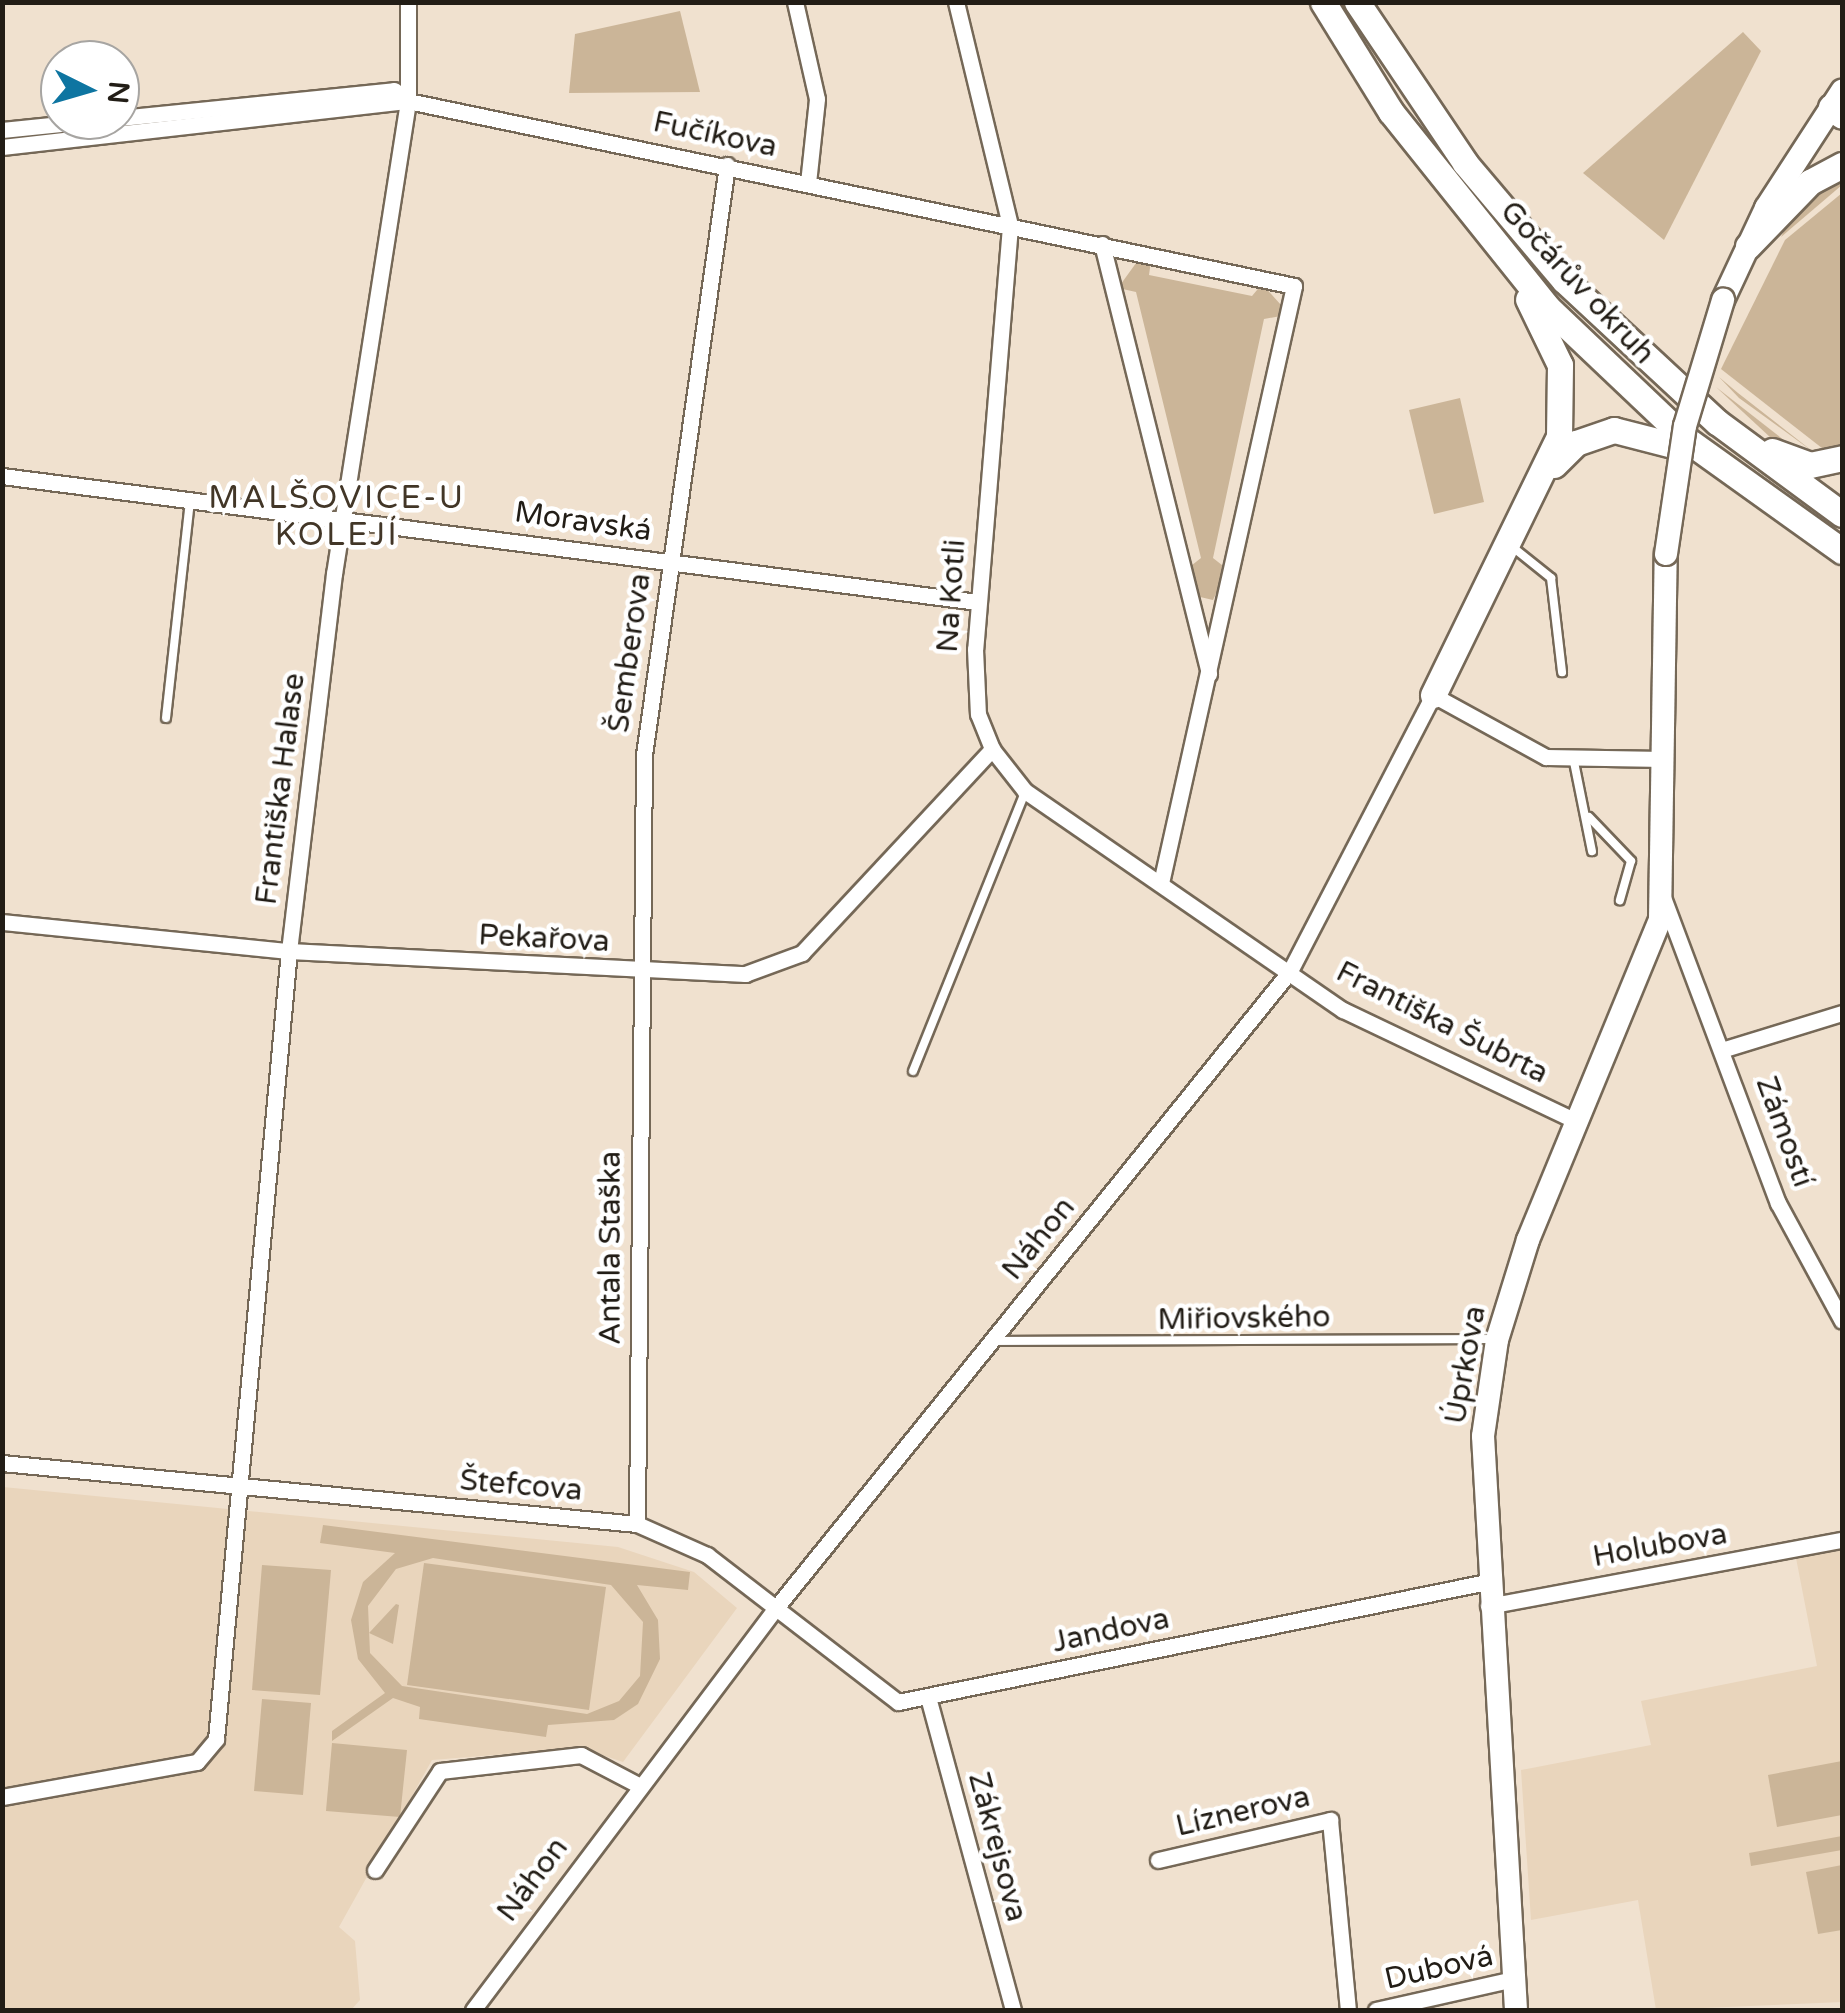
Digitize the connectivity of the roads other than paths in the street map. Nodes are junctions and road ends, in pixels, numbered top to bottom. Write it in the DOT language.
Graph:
graph roads {
  1 [pos="408,2"];
  2 [pos="795,2"];
  3 [pos="956,2"];
  4 [pos="1323,2"];
  5 [pos="1357,2"];
  6 [pos="408,101"];
  7 [pos="1839,105"];
  8 [pos="140,116"];
  9 [pos="40,126"];
  10 [pos="2,130"];
  11 [pos="2,147"];
  12 [pos="727,166"];
  13 [pos="1842,166"];
  14 [pos="808,183"];
  15 [pos="1010,226"];
  16 [pos="1102,244"];
  17 [pos="1748,246"];
  18 [pos="1512,268"];
  19 [pos="1717,422"];
  20 [pos="1842,458"];
  21 [pos="1729,472"];
  22 [pos="2,476"];
  23 [pos="1543,482"];
  24 [pos="190,499"];
  25 [pos="1842,514"];
  26 [pos="342,518"];
  27 [pos="1510,545"];
  28 [pos="1842,551"];
  29 [pos="670,561"];
  30 [pos="978,602"];
  31 [pos="1562,672"];
  32 [pos="1210,678"];
  33 [pos="1432,695"];
  34 [pos="166,718"];
  35 [pos="992,750"];
  36 [pos="1664,759"];
  37 [pos="1574,762"];
  38 [pos="1026,791"];
  39 [pos="1590,818"];
  40 [pos="1592,851"];
  41 [pos="1162,883"];
  42 [pos="1620,900"];
  43 [pos="1664,900"];
  44 [pos="2,922"];
  45 [pos="289,952"];
  46 [pos="1290,971"];
  47 [pos="639,972"];
  48 [pos="1842,1013"];
  49 [pos="1725,1048"];
  50 [pos="914,1071"];
  51 [pos="1572,1119"];
  52 [pos="1822,1286"];
  53 [pos="1842,1286"];
  54 [pos="1842,1321"];
  55 [pos="1497,1340"];
  56 [pos="991,1341"];
  57 [pos="2,1463"];
  58 [pos="238,1487"];
  59 [pos="637,1524"];
  60 [pos="1842,1540"];
  61 [pos="1487,1594"];
  62 [pos="775,1608"];
  63 [pos="928,1698"];
  64 [pos="640,1786"];
  65 [pos="2,1797"];
  66 [pos="1158,1860"];
  67 [pos="376,1870"];
  68 [pos="1514,1979"];
  69 [pos="473,2010"];
  70 [pos="1013,2010"];
  71 [pos="1348,2010"];
  72 [pos="1376,2010"];
  73 [pos="1516,2010"];
  1 -- 6 [label="street, Františka Halase"];
  2 -- 14 [label="street"];
  3 -- 15 [label="street, Na Kotli"];
  4 -- 18 [label="main road, Gočárův okruh"];
  5 -- 19 [label="main road, Gočárův okruh"];
  6 -- 8 [label="street, Fučíkova"];
  6 -- 11 [label="street, Fučíkova"];
  6 -- 12 [label="street, Fučíkova"];
  6 -- 26 [label="street, Františka Halase"];
  7 -- 17 [label="street, Úprkova"];
  9 -- 10 [label="street"];
  12 -- 14 [label="street, Fučíkova"];
  12 -- 29 [label="street, Šemberova"];
  13 -- 17 [label="main road"];
  14 -- 15 [label="street, Fučíkova"];
  15 -- 16 [label="street"];
  15 -- 30 [label="street, Na Kotli"];
  16 -- 32 [label="street"];
  16 -- 32 [label="street"];
  17 -- 36 [label="street, Úprkova, bridge"];
  18 -- 21 [label="main road, Gočárův okruh"];
  18 -- 23 [label="main road"];
  19 -- 20 [label="main road"];
  19 -- 25 [label="main road, Gočárův okruh"];
  21 -- 23 [label="main road"];
  21 -- 28 [label="main road, Gočárův okruh"];
  22 -- 24 [label="street, Moravská"];
  23 -- 27 [label="main road"];
  24 -- 26 [label="street, Moravská"];
  24 -- 34 [label="lane"];
  26 -- 29 [label="street, Moravská"];
  26 -- 45 [label="street, Františka Halase"];
  27 -- 31 [label="lane"];
  27 -- 33 [label="main road"];
  29 -- 30 [label="street, Moravská"];
  29 -- 47 [label="street, Šemberova"];
  30 -- 35 [label="street, Na Kotli"];
  32 -- 41 [label="street"];
  33 -- 37 [label="street"];
  33 -- 46 [label="street, Náhon"];
  35 -- 38 [label="street, Na Kotli"];
  35 -- 47 [label="street, Pekařova"];
  36 -- 37 [label="street"];
  36 -- 43 [label="street, Úprkova"];
  37 -- 39 [label="lane"];
  38 -- 41 [label="street, Na Kotli"];
  38 -- 50 [label="lane"];
  39 -- 40 [label="lane"];
  39 -- 42 [label="lane"];
  41 -- 46 [label="street, Na Kotli"];
  43 -- 49 [label="street, Zámostí"];
  43 -- 51 [label="street, Úprkova"];
  44 -- 45 [label="street, Pekařova"];
  45 -- 47 [label="street, Pekařova"];
  45 -- 58 [label="street, Františka Halase"];
  46 -- 51 [label="street, Františka Šubrta"];
  46 -- 56 [label="street, Náhon"];
  47 -- 59 [label="street, Antala Staška"];
  48 -- 49 [label="street, Zámostí"];
  49 -- 52 [label="street, Zámostí"];
  51 -- 55 [label="street, Úprkova"];
  52 -- 53 [label="street"];
  52 -- 54 [label="street, Zámostí"];
  55 -- 56 [label="lane, Miřiovského"];
  55 -- 61 [label="street, Úprkova"];
  56 -- 62 [label="street, Náhon"];
  57 -- 58 [label="street, Štefcova"];
  58 -- 59 [label="street, Štefcova"];
  58 -- 65 [label="street"];
  59 -- 62 [label="street, Štefcova"];
  60 -- 61 [label="street, Holubova"];
  61 -- 63 [label="street, Jandova"];
  61 -- 68 [label="street, Úprkova"];
  62 -- 63 [label="street, Jandova"];
  62 -- 64 [label="street, Náhon"];
  63 -- 70 [label="street, Zákrejsova"];
  64 -- 67 [label="street"];
  64 -- 69 [label="street, Náhon"];
  66 -- 71 [label="street, Líznerova"];
  68 -- 72 [label="street, Dubová"];
  68 -- 73 [label="street, Úprkova"];
}
